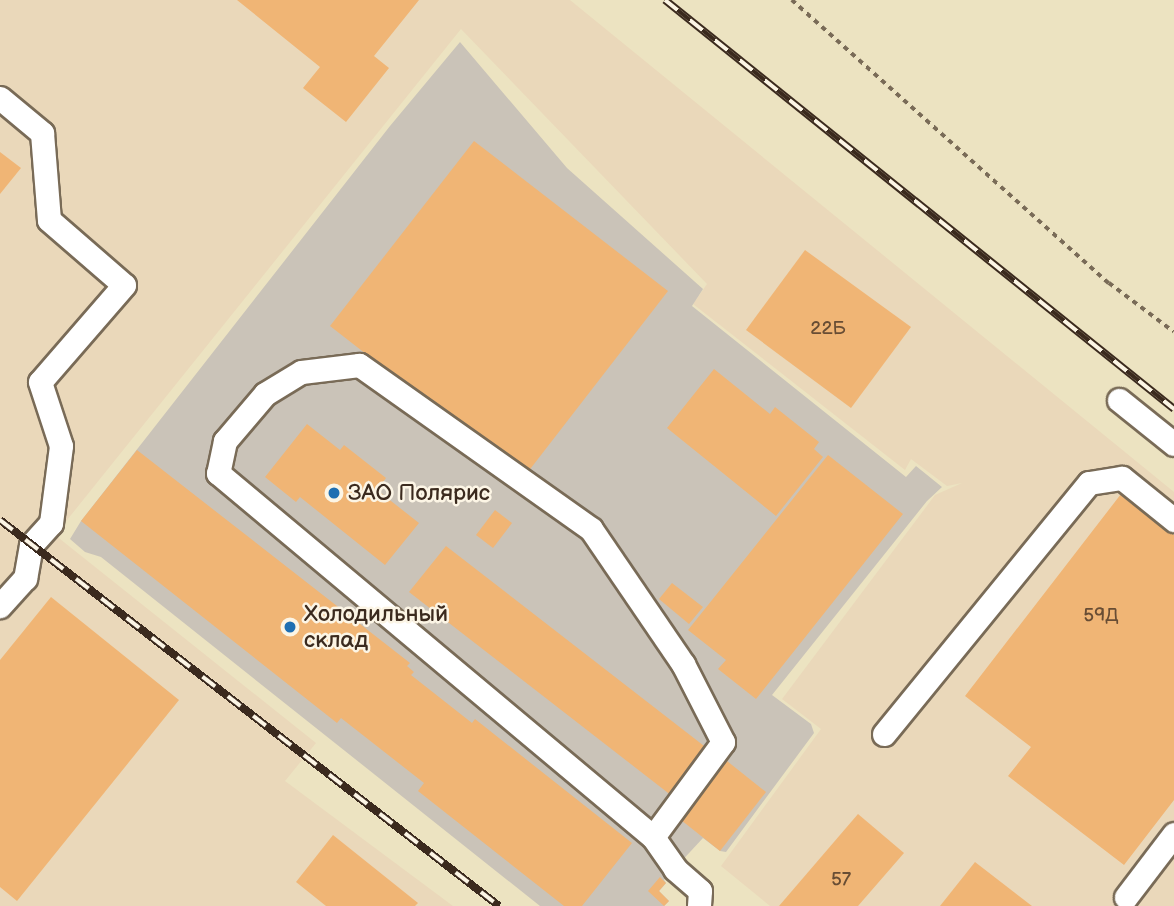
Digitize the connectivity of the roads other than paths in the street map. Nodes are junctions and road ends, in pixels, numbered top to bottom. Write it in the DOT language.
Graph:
graph roads {
  1 [pos="0,98"];
  2 [pos="1119,400"];
  3 [pos="1174,444"];
  4 [pos="1174,520"];
  5 [pos="0,606"];
  6 [pos="884,734"];
  7 [pos="1174,834"];
  8 [pos="653,837"];
  9 [pos="1126,897"];
  10 [pos="699,906"];
  1 -- 5 [label="lane"];
  2 -- 3 [label="lane"];
  4 -- 6 [label="lane"];
  7 -- 9 [label="lane"];
  8 -- 8 [label="lane"];
  8 -- 10 [label="lane"];
}
